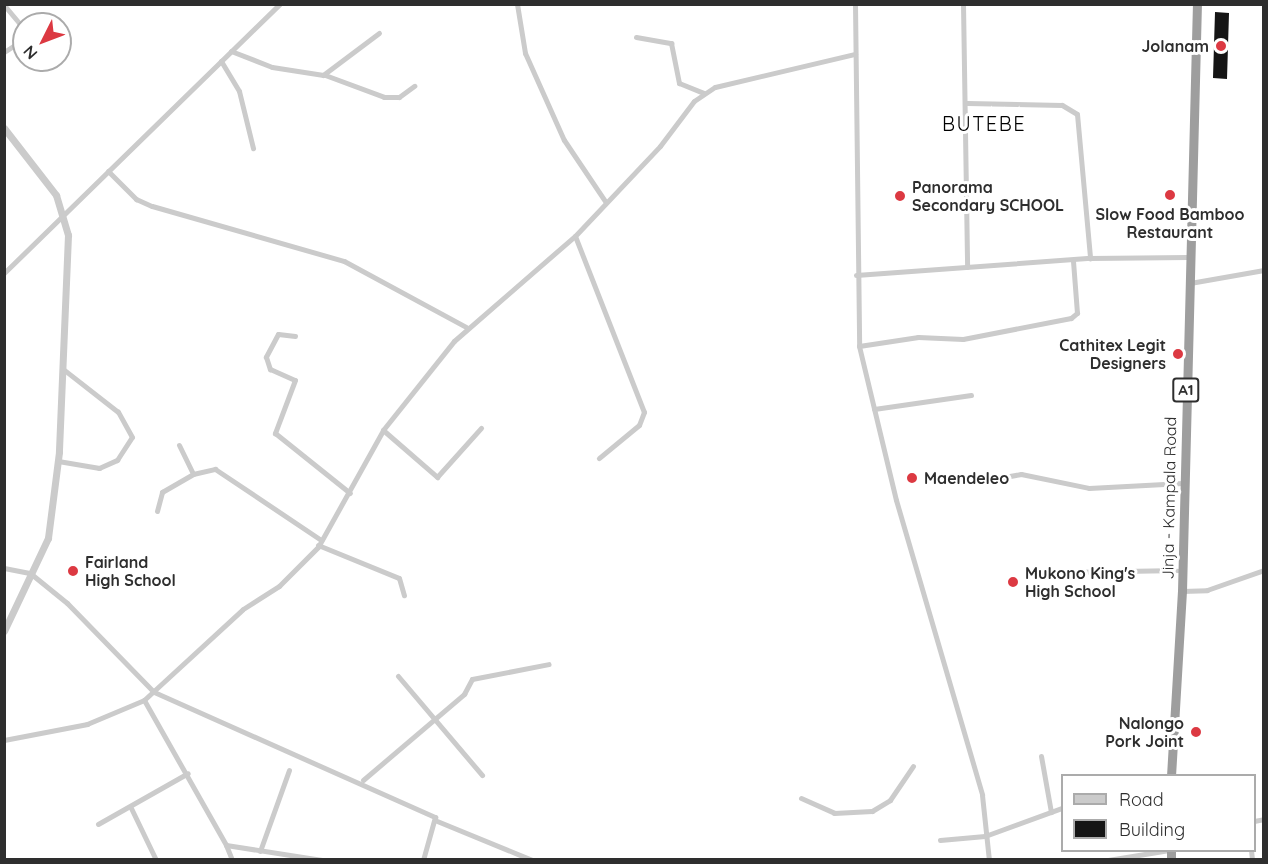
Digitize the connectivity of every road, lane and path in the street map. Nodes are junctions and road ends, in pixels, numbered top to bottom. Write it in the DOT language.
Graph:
graph roads {
  1 [pos="280,4"];
  2 [pos="517,4"];
  3 [pos="855,4"];
  4 [pos="1197,4"];
  5 [pos="964,6"];
  6 [pos="379,33"];
  7 [pos="636,37"];
  8 [pos="231,51"];
  9 [pos="855,54"];
  10 [pos="221,62"];
  11 [pos="325,75"];
  12 [pos="414,86"];
  13 [pos="704,93"];
  14 [pos="967,104"];
  15 [pos="4,128"];
  16 [pos="254,148"];
  17 [pos="108,171"];
  18 [pos="605,201"];
  19 [pos="64,213"];
  20 [pos="575,236"];
  21 [pos="1188,257"];
  22 [pos="1090,258"];
  23 [pos="1073,261"];
  24 [pos="967,267"];
  25 [pos="1263,270"];
  26 [pos="4,273"];
  27 [pos="856,275"];
  28 [pos="1190,283"];
  29 [pos="466,327"];
  30 [pos="295,336"];
  31 [pos="859,346"];
  32 [pos="63,369"];
  33 [pos="971,395"];
  34 [pos="874,409"];
  35 [pos="481,428"];
  36 [pos="383,430"];
  37 [pos="179,446"];
  38 [pos="598,458"];
  39 [pos="58,461"];
  40 [pos="193,474"];
  41 [pos="971,483"];
  42 [pos="1183,483"];
  43 [pos="350,493"];
  44 [pos="157,511"];
  45 [pos="320,543"];
  46 [pos="4,568"];
  47 [pos="1180,570"];
  48 [pos="1263,570"];
  49 [pos="1065,572"];
  50 [pos="30,573"];
  51 [pos="1182,591"];
  52 [pos="404,595"];
  53 [pos="4,631"];
  54 [pos="549,664"];
  55 [pos="398,676"];
  56 [pos="154,692"];
  57 [pos="144,700"];
  58 [pos="432,719"];
  59 [pos="4,741"];
  60 [pos="1041,756"];
  61 [pos="913,766"];
  62 [pos="289,770"];
  63 [pos="188,773"];
  64 [pos="1169,774"];
  65 [pos="482,776"];
  66 [pos="363,780"];
  67 [pos="801,798"];
  68 [pos="131,808"];
  69 [pos="1061,808"];
  70 [pos="1051,812"];
  71 [pos="438,821"];
  72 [pos="98,824"];
  73 [pos="986,836"];
  74 [pos="940,840"];
  75 [pos="226,845"];
  76 [pos="260,851"];
  77 [pos="1158,852"];
  78 [pos="156,860"];
  79 [pos="232,860"];
  80 [pos="322,860"];
  81 [pos="423,860"];
  82 [pos="532,860"];
  83 [pos="988,860"];
  84 [pos="1108,860"];
  1 -- 8 [label="street"];
  2 -- 18 [label="street"];
  3 -- 9 [label="street"];
  4 -- 21 [label="highway, Jinja - Kampala Road / A1"];
  5 -- 14 [label="street"];
  6 -- 11 [label="street"];
  7 -- 13 [label="street"];
  8 -- 10 [label="street"];
  8 -- 11 [label="street"];
  9 -- 13 [label="street"];
  9 -- 27 [label="street"];
  10 -- 16 [label="street"];
  10 -- 17 [label="street"];
  11 -- 12 [label="street"];
  13 -- 18 [label="street"];
  14 -- 22 [label="street"];
  14 -- 24 [label="street"];
  15 -- 19 [label="street"];
  17 -- 19 [label="street"];
  17 -- 29 [label="street"];
  18 -- 20 [label="street"];
  19 -- 26 [label="street"];
  19 -- 32 [label="street"];
  20 -- 29 [label="street"];
  20 -- 38 [label="street"];
  21 -- 22 [label="street"];
  21 -- 28 [label="highway, Jinja - Kampala Road / A1"];
  22 -- 23 [label="street"];
  23 -- 24 [label="street"];
  23 -- 31 [label="street"];
  24 -- 27 [label="street"];
  25 -- 28 [label="street"];
  27 -- 31 [label="street"];
  28 -- 42 [label="highway, Jinja - Kampala Road / A1"];
  29 -- 36 [label="street"];
  30 -- 43 [label="street"];
  31 -- 34 [label="street"];
  32 -- 39 [label="street"];
  32 -- 39 [label="street"];
  33 -- 34 [label="street"];
  34 -- 73 [label="street"];
  35 -- 36 [label="street"];
  36 -- 43 [label="street"];
  37 -- 40 [label="street"];
  39 -- 50 [label="street"];
  40 -- 44 [label="street"];
  40 -- 45 [label="street"];
  41 -- 42 [label="street"];
  42 -- 47 [label="highway, Jinja - Kampala Road / A1"];
  43 -- 45 [label="street"];
  45 -- 52 [label="street"];
  45 -- 56 [label="street"];
  46 -- 50 [label="street"];
  47 -- 49 [label="street"];
  47 -- 51 [label="highway, Jinja - Kampala Road / A1"];
  48 -- 51 [label="street"];
  50 -- 53 [label="street"];
  50 -- 56 [label="street"];
  51 -- 64 [label="highway, Jinja - Kampala Road / A1"];
  54 -- 58 [label="street"];
  55 -- 58 [label="street"];
  56 -- 57 [label="street"];
  56 -- 66 [label="street"];
  57 -- 59 [label="street"];
  57 -- 63 [label="street"];
  58 -- 65 [label="street"];
  58 -- 66 [label="street"];
  60 -- 70 [label="street"];
  61 -- 67 [label="street"];
  62 -- 76 [label="street"];
  63 -- 68 [label="street"];
  63 -- 75 [label="street"];
  66 -- 71 [label="street"];
  68 -- 72 [label="street"];
  68 -- 78 [label="street"];
  69 -- 70 [label="street"];
  70 -- 73 [label="street"];
  71 -- 81 [label="street"];
  71 -- 82 [label="street"];
  73 -- 74 [label="street"];
  73 -- 83 [label="street"];
  75 -- 76 [label="street"];
  75 -- 79 [label="street"];
  76 -- 80 [label="street"];
  77 -- 84 [label="street"];
}
